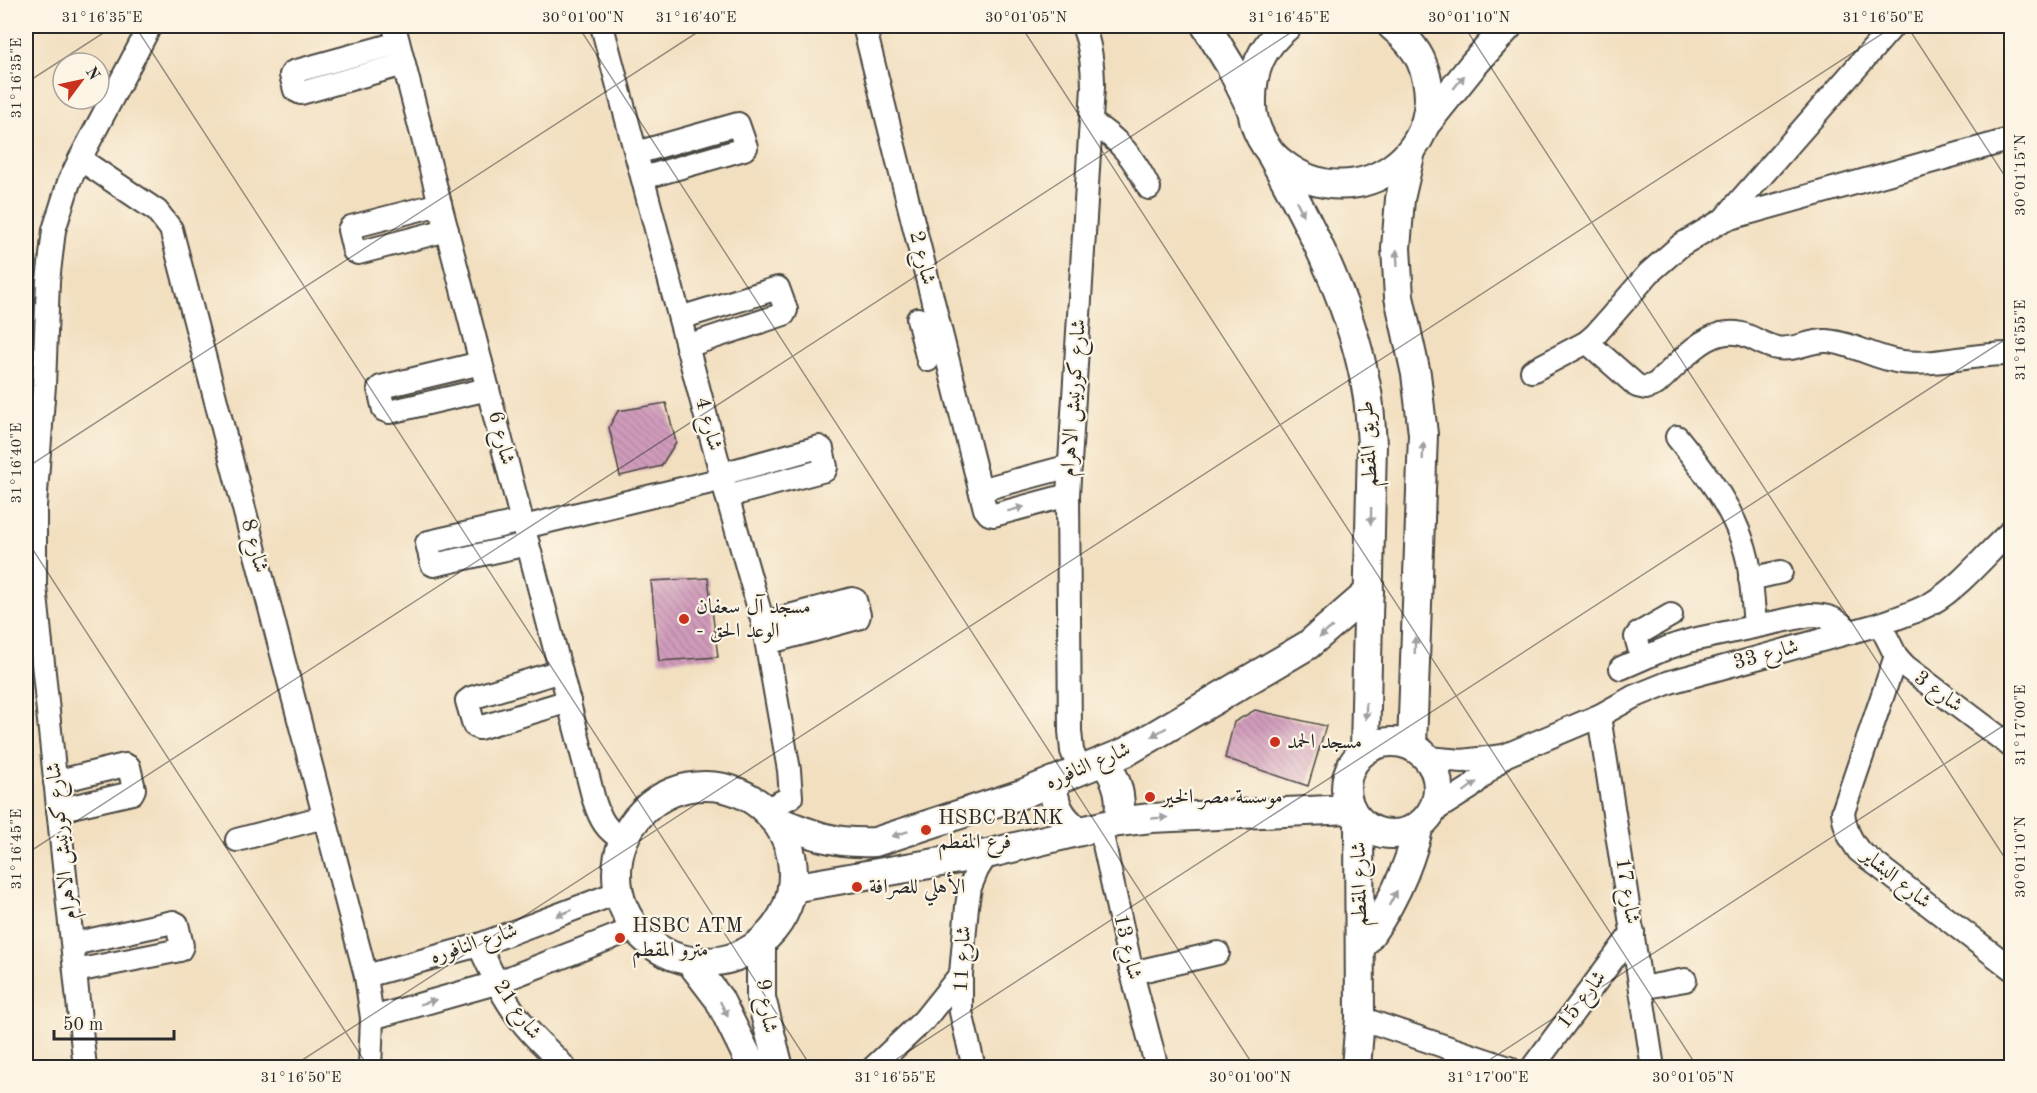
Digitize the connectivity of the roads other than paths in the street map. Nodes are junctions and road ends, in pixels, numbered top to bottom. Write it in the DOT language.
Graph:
graph roads {
  1 [pos="150,26"];
  2 [pos="605,26"];
  3 [pos="864,26"];
  4 [pos="1083,26"];
  5 [pos="1206,26"];
  6 [pos="1287,26"];
  7 [pos="1392,26"];
  8 [pos="1508,26"];
  9 [pos="1893,26"];
  10 [pos="399,44"];
  11 [pos="1252,109"];
  12 [pos="1091,122"];
  13 [pos="1417,139"];
  14 [pos="2012,139"];
  15 [pos="636,153"];
  16 [pos="1272,156"];
  17 [pos="80,159"];
  18 [pos="643,178"];
  19 [pos="1149,188"];
  20 [pos="440,204"];
  21 [pos="1723,220"];
  22 [pos="447,230"];
  23 [pos="680,318"];
  24 [pos="1587,342"];
  25 [pos="687,346"];
  26 [pos="2012,354"];
  27 [pos="481,363"];
  28 [pos="1532,371"];
  29 [pos="488,389"];
  30 [pos="1677,437"];
  31 [pos="1070,466"];
  32 [pos="724,483"];
  33 [pos="980,490"];
  34 [pos="1068,495"];
  35 [pos="524,530"];
  36 [pos="2012,530"];
  37 [pos="1781,572"];
  38 [pos="1750,579"];
  39 [pos="1369,592"];
  40 [pos="1671,615"];
  41 [pos="1881,624"];
  42 [pos="1755,626"];
  43 [pos="1851,632"];
  44 [pos="1896,656"];
  45 [pos="1642,658"];
  46 [pos="1621,668"];
  47 [pos="561,671"];
  48 [pos="569,701"];
  49 [pos="1599,716"];
  50 [pos="2009,740"];
  51 [pos="1365,750"];
  52 [pos="1419,752"];
  53 [pos="1504,756"];
  54 [pos="1091,766"];
  55 [pos="1053,781"];
  56 [pos="55,782"];
  57 [pos="58,810"];
  58 [pos="769,814"];
  59 [pos="1355,815"];
  60 [pos="324,817"];
  61 [pos="1425,819"];
  62 [pos="1099,826"];
  63 [pos="237,840"];
  64 [pos="624,840"];
  65 [pos="987,854"];
  66 [pos="792,888"];
  67 [pos="619,892"];
  68 [pos="636,928"];
  69 [pos="1633,932"];
  70 [pos="761,943"];
  71 [pos="73,944"];
  72 [pos="479,945"];
  73 [pos="1361,947"];
  74 [pos="1218,953"];
  75 [pos="690,961"];
  76 [pos="2012,969"];
  77 [pos="76,971"];
  78 [pos="1132,973"];
  79 [pos="961,974"];
  80 [pos="366,976"];
  81 [pos="1685,980"];
  82 [pos="496,983"];
  83 [pos="1641,988"];
  84 [pos="372,1018"];
  85 [pos="1360,1018"];
  86 [pos="85,1068"];
  87 [pos="370,1068"];
  88 [pos="565,1068"];
  89 [pos="753,1068"];
  90 [pos="779,1068"];
  91 [pos="873,1068"];
  92 [pos="974,1068"];
  93 [pos="1157,1068"];
  94 [pos="1356,1068"];
  95 [pos="1509,1068"];
  96 [pos="1532,1068"];
  97 [pos="1653,1068"];
  1 -- 17 [label="street, شارع كورنيش الاهرام"];
  2 -- 15 [label="street, شارع 4"];
  3 -- 33 [label="street, شارع 2"];
  4 -- 12 [label="street, شارع كورنيش الاهرام"];
  5 -- 11 [label="main road"];
  6 -- 11 [label="main road"];
  7 -- 13 [label="main road"];
  13 -- 8 [label="main road, one-way"];
  9 -- 21 [label="street"];
  10 -- 20 [label="street, شارع 6"];
  11 -- 16 [label="main road, طريق المقطم"];
  12 -- 19 [label="street"];
  12 -- 31 [label="street, شارع كورنيش الاهرام"];
  13 -- 16 [label="main road"];
  52 -- 13 [label="main road, one-way"];
  14 -- 21 [label="street"];
  15 -- 18 [label="street, شارع 4"];
  15 -- 18 [label="street"];
  16 -- 39 [label="main road, طريق المقطم, one-way"];
  17 -- 56 [label="street, شارع كورنيش الاهرام"];
  17 -- 60 [label="street, شارع 8"];
  18 -- 23 [label="street, شارع 4"];
  20 -- 22 [label="street, شارع 6"];
  20 -- 22 [label="street"];
  21 -- 24 [label="street"];
  22 -- 27 [label="street, شارع 6"];
  23 -- 25 [label="street, شارع 4"];
  23 -- 25 [label="street"];
  24 -- 26 [label="street"];
  24 -- 28 [label="street"];
  25 -- 32 [label="street, شارع 4"];
  27 -- 29 [label="street, شارع 6"];
  27 -- 29 [label="street"];
  29 -- 35 [label="street, شارع 6"];
  30 -- 38 [label="street"];
  31 -- 33 [label="street"];
  31 -- 34 [label="street, شارع كورنيش الاهرام"];
  32 -- 35 [label="street"];
  32 -- 58 [label="street, شارع 4"];
  33 -- 34 [label="street, شارع 2, one-way"];
  34 -- 54 [label="street, شارع كورنيش الاهرام"];
  35 -- 47 [label="street, شارع 6"];
  36 -- 41 [label="street, شارع 33"];
  37 -- 38 [label="street"];
  38 -- 42 [label="street"];
  39 -- 51 [label="main road, طريق المقطم, one-way"];
  39 -- 54 [label="main road, شارع النافوره, one-way"];
  40 -- 45 [label="street"];
  41 -- 43 [label="street, شارع 33"];
  41 -- 44 [label="street, شارع 3"];
  42 -- 43 [label="street"];
  42 -- 45 [label="street"];
  43 -- 49 [label="street, شارع 33"];
  44 -- 50 [label="street, شارع 3"];
  44 -- 76 [label="street, شارع البشاير"];
  45 -- 46 [label="street"];
  47 -- 48 [label="street, شارع 6"];
  47 -- 48 [label="street"];
  48 -- 64 [label="street, شارع 6"];
  49 -- 53 [label="street, شارع 33"];
  49 -- 69 [label="street, شارع 17"];
  51 -- 52 [label="main road"];
  51 -- 59 [label="main road"];
  52 -- 53 [label="street, شارع 33"];
  52 -- 61 [label="main road"];
  61 -- 53 [label="street, شارع 33, one-way"];
  54 -- 55 [label="main road, شارع النافوره"];
  54 -- 62 [label="main road"];
  55 -- 58 [label="main road, شارع النافوره, one-way"];
  55 -- 62 [label="main road"];
  56 -- 57 [label="street, شارع كورنيش الاهرام"];
  56 -- 57 [label="street"];
  57 -- 71 [label="street, شارع كورنيش الاهرام"];
  58 -- 64 [label="main road"];
  58 -- 66 [label="main road"];
  59 -- 61 [label="main road"];
  62 -- 59 [label="main road, one-way"];
  59 -- 73 [label="main road, شارع المقطم"];
  60 -- 63 [label="street"];
  60 -- 80 [label="street, شارع 8"];
  73 -- 61 [label="main road, شارع المقطم, one-way"];
  62 -- 65 [label="main road"];
  62 -- 78 [label="street, شارع 13"];
  64 -- 67 [label="main road"];
  65 -- 66 [label="main road"];
  65 -- 79 [label="street, شارع 11"];
  66 -- 70 [label="main road"];
  67 -- 68 [label="main road"];
  67 -- 72 [label="street, شارع النافوره, one-way"];
  68 -- 75 [label="main road"];
  68 -- 82 [label="street, شارع النافوره"];
  69 -- 83 [label="street, شارع 17"];
  69 -- 96 [label="street, شارع 15"];
  70 -- 75 [label="main road"];
  70 -- 90 [label="main road, شارع 9"];
  71 -- 77 [label="street, شارع كورنيش الاهرام"];
  71 -- 77 [label="street"];
  72 -- 80 [label="street, شارع النافوره"];
  72 -- 82 [label="street, شارع 21"];
  73 -- 85 [label="main road, شارع المقطم"];
  74 -- 78 [label="street"];
  75 -- 89 [label="main road, شارع 9, one-way"];
  77 -- 86 [label="street, شارع كورنيش الاهرام"];
  78 -- 93 [label="street, شارع 13"];
  79 -- 91 [label="street"];
  79 -- 92 [label="street, شارع 11"];
  80 -- 84 [label="street"];
  81 -- 83 [label="street"];
  84 -- 82 [label="street, شارع النافوره, one-way"];
  82 -- 88 [label="street, شارع 21"];
  83 -- 97 [label="street, شارع 17"];
  84 -- 87 [label="street"];
  85 -- 94 [label="main road, شارع المقطم"];
  85 -- 95 [label="street"];
}
